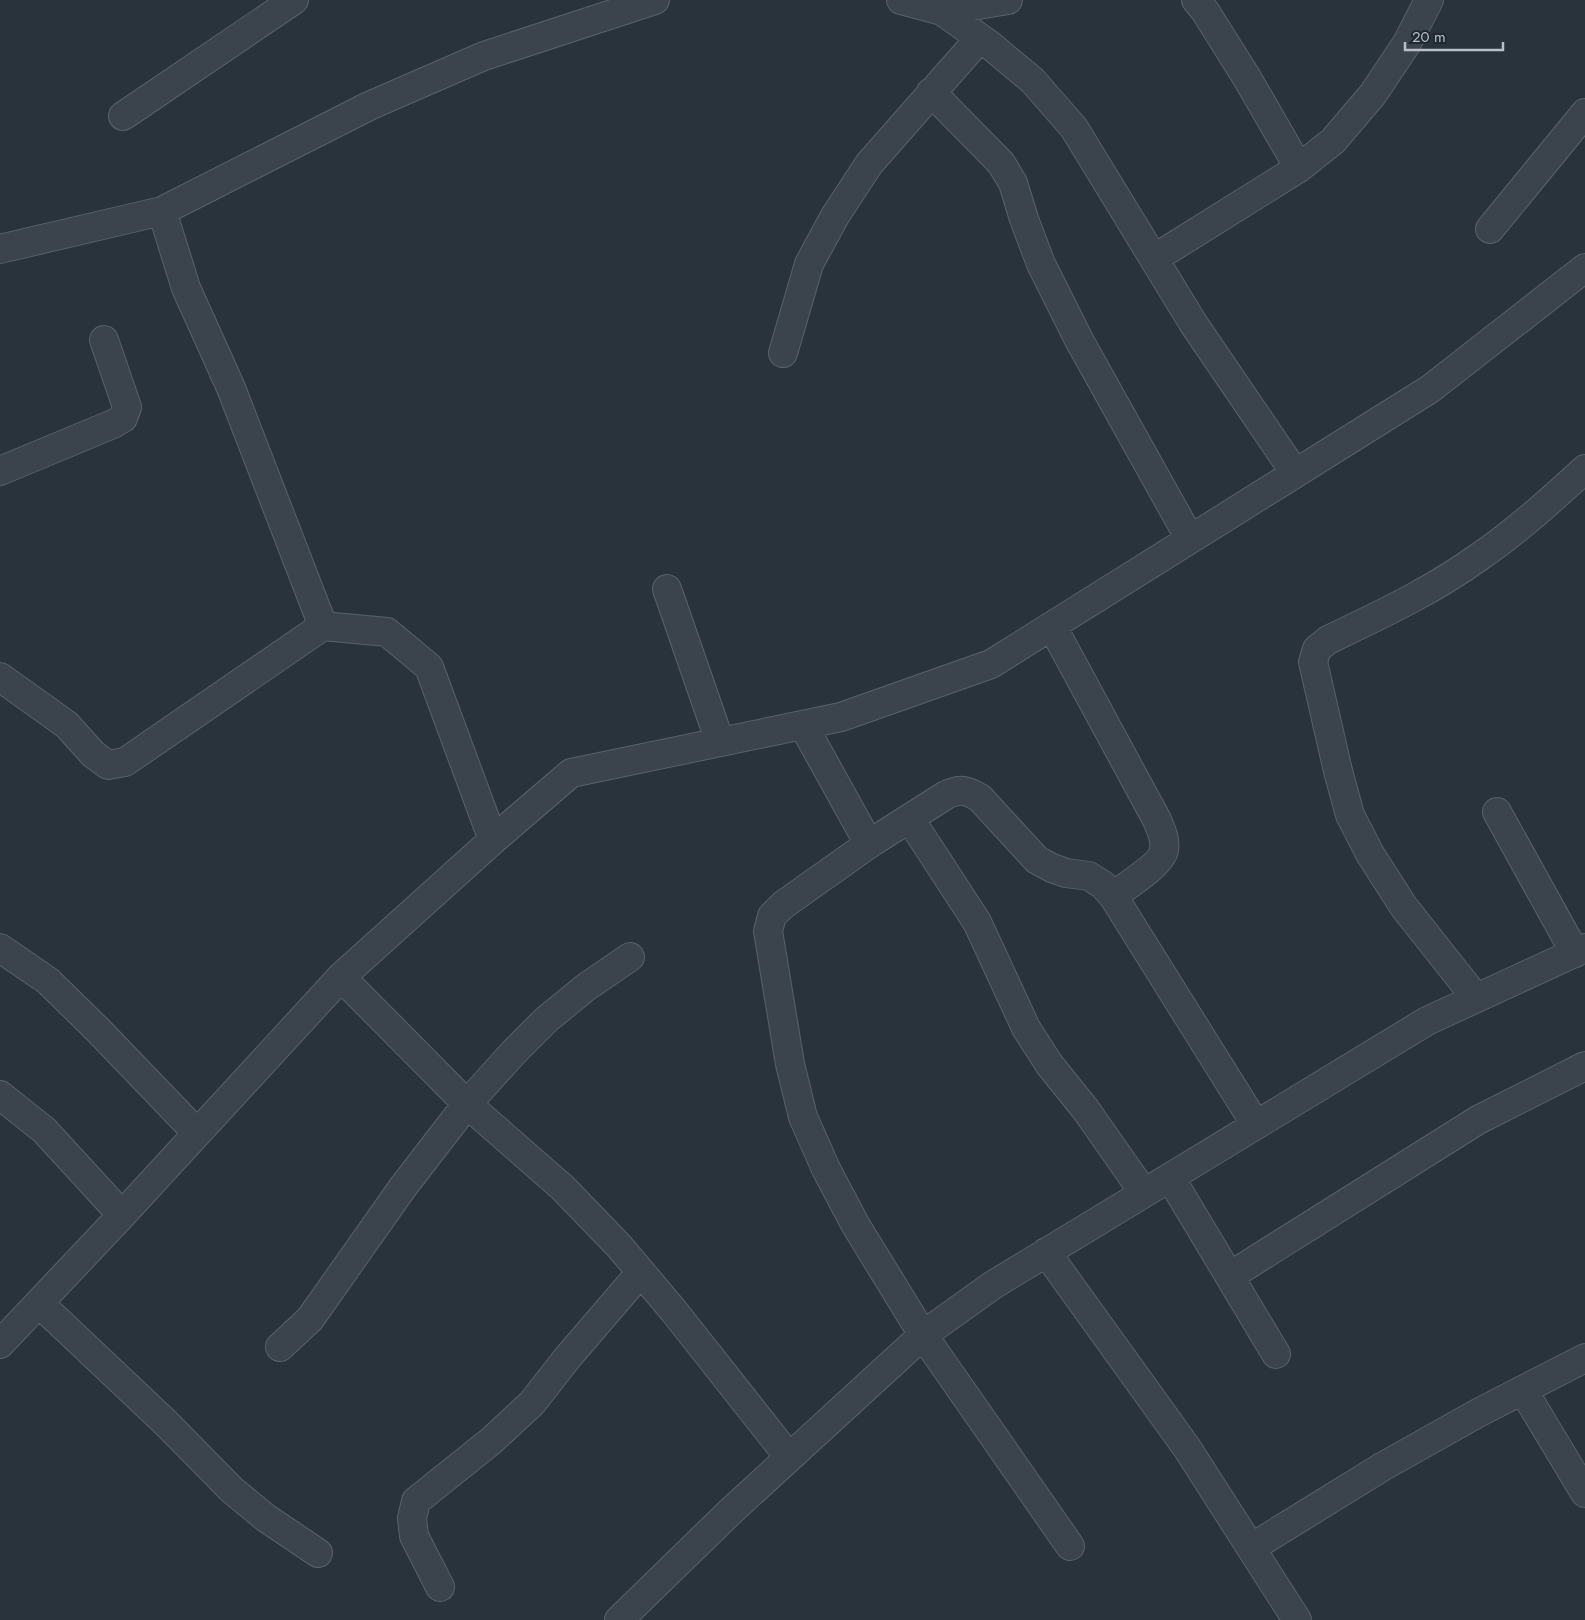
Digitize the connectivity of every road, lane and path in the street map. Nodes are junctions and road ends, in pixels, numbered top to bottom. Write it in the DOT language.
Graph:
graph roads {
  1 [pos="294,0"];
  2 [pos="655,0"];
  3 [pos="901,0"];
  4 [pos="1008,0"];
  5 [pos="1196,0"];
  6 [pos="1429,0"];
  7 [pos="942,11"];
  8 [pos="980,38"];
  9 [pos="931,92"];
  10 [pos="1585,113"];
  11 [pos="123,116"];
  12 [pos="1299,168"];
  13 [pos="162,211"];
  14 [pos="1490,229"];
  15 [pos="0,249"];
  16 [pos="1155,258"];
  17 [pos="1585,268"];
  18 [pos="104,340"];
  19 [pos="783,353"];
  20 [pos="1585,469"];
  21 [pos="0,471"];
  22 [pos="1296,473"];
  23 [pos="1190,539"];
  24 [pos="667,588"];
  25 [pos="323,626"];
  26 [pos="1052,626"];
  27 [pos="0,678"];
  28 [pos="803,725"];
  29 [pos="720,742"];
  30 [pos="1497,812"];
  31 [pos="910,819"];
  32 [pos="493,840"];
  33 [pos="869,844"];
  34 [pos="1113,896"];
  35 [pos="0,948"];
  36 [pos="1580,950"];
  37 [pos="630,957"];
  38 [pos="341,976"];
  39 [pos="1476,998"];
  40 [pos="1585,1066"];
  41 [pos="0,1095"];
  42 [pos="467,1104"];
  43 [pos="1256,1124"];
  44 [pos="197,1133"];
  45 [pos="1170,1177"];
  46 [pos="1144,1193"];
  47 [pos="122,1215"];
  48 [pos="1046,1252"];
  49 [pos="642,1272"];
  50 [pos="1230,1276"];
  51 [pos="39,1303"];
  52 [pos="923,1335"];
  53 [pos="0,1344"];
  54 [pos="280,1347"];
  55 [pos="1276,1354"];
  56 [pos="1585,1358"];
  57 [pos="1524,1390"];
  58 [pos="788,1457"];
  59 [pos="1585,1493"];
  60 [pos="1070,1546"];
  61 [pos="1251,1548"];
  62 [pos="318,1553"];
  63 [pos="440,1587"];
  64 [pos="619,1620"];
  65 [pos="1297,1620"];
  1 -- 11 [label="street"];
  2 -- 13 [label="street"];
  3 -- 7 [label="street"];
  4 -- 7 [label="street"];
  5 -- 12 [label="street"];
  6 -- 12 [label="street"];
  7 -- 8 [label="street"];
  8 -- 9 [label="street"];
  8 -- 16 [label="street"];
  9 -- 19 [label="street"];
  9 -- 23 [label="street"];
  10 -- 14 [label="street"];
  12 -- 16 [label="street"];
  13 -- 15 [label="street"];
  13 -- 25 [label="street"];
  16 -- 22 [label="street"];
  17 -- 22 [label="street"];
  18 -- 21 [label="street"];
  20 -- 39 [label="street"];
  22 -- 23 [label="street"];
  23 -- 26 [label="street"];
  24 -- 29 [label="street"];
  25 -- 27 [label="street"];
  25 -- 32 [label="street"];
  26 -- 28 [label="street"];
  26 -- 34 [label="street"];
  28 -- 29 [label="street"];
  28 -- 33 [label="street"];
  29 -- 32 [label="street"];
  30 -- 36 [label="street"];
  31 -- 33 [label="street"];
  31 -- 34 [label="street"];
  31 -- 46 [label="street"];
  32 -- 38 [label="street"];
  33 -- 52 [label="street"];
  34 -- 43 [label="street"];
  35 -- 44 [label="street"];
  36 -- 39 [label="street"];
  37 -- 42 [label="street"];
  38 -- 42 [label="street"];
  38 -- 44 [label="street"];
  39 -- 43 [label="street"];
  40 -- 50 [label="street"];
  41 -- 47 [label="street"];
  42 -- 49 [label="street"];
  42 -- 54 [label="street"];
  43 -- 45 [label="street"];
  44 -- 47 [label="street"];
  45 -- 46 [label="street"];
  45 -- 50 [label="street"];
  46 -- 48 [label="street"];
  47 -- 51 [label="street"];
  48 -- 52 [label="street"];
  48 -- 61 [label="street"];
  49 -- 58 [label="street"];
  49 -- 63 [label="street"];
  50 -- 55 [label="street"];
  51 -- 53 [label="street"];
  51 -- 62 [label="street"];
  52 -- 58 [label="street"];
  52 -- 60 [label="street"];
  56 -- 57 [label="street"];
  57 -- 59 [label="street"];
  57 -- 61 [label="street"];
  58 -- 64 [label="street"];
  61 -- 65 [label="street"];
}
